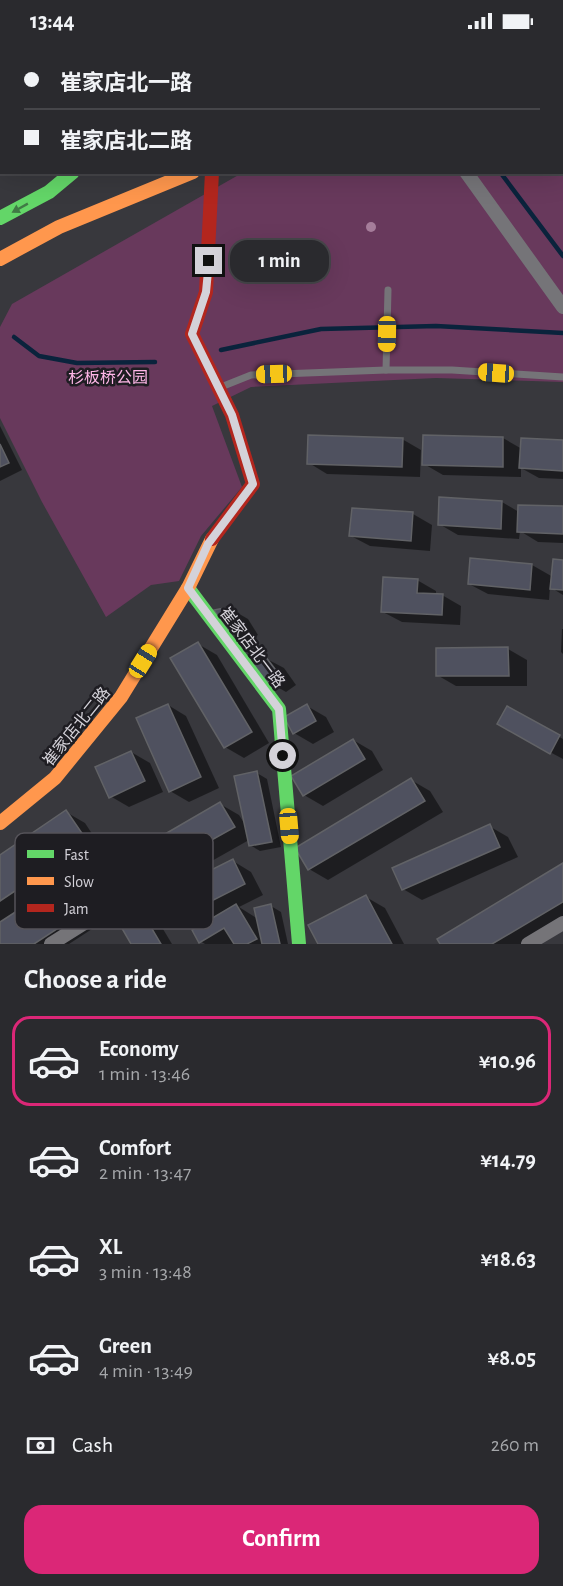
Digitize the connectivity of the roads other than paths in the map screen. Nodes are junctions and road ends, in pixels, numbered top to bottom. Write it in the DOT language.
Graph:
graph roads {
  1 [pos="71,174"];
  2 [pos="80,174"];
  3 [pos="152,174"];
  4 [pos="188,174"];
  5 [pos="212,174"];
  6 [pos="467,174"];
  7 [pos="49,192"];
  8 [pos="0,218"];
  9 [pos="59,227"];
  10 [pos="0,259"];
  11 [pos="388,290"];
  12 [pos="563,307"];
  13 [pos="386,370"];
  14 [pos="563,377"];
  15 [pos="219,388"];
  16 [pos="188,588"];
  17 [pos="0,823"];
  18 [pos="563,923"];
  19 [pos="75,929"];
  20 [pos="51,944"];
  21 [pos="299,944"];
  22 [pos="528,944"];
  1 -- 7 [label="street"];
  2 -- 7 [label="street"];
  3 -- 9 [label="street"];
  4 -- 9 [label="street"];
  5 -- 15 [label="street, 崔家店北二路"];
  6 -- 12 [label="street"];
  7 -- 8 [label="street, one-way"];
  9 -- 10 [label="street"];
  11 -- 13 [label="lane"];
  13 -- 14 [label="lane"];
  13 -- 15 [label="lane"];
  15 -- 16 [label="street, 崔家店北二路"];
  16 -- 17 [label="street, 崔家店北二路"];
  16 -- 21 [label="street, 崔家店北一路"];
  18 -- 22 [label="street"];
  19 -- 20 [label="street"];
}
